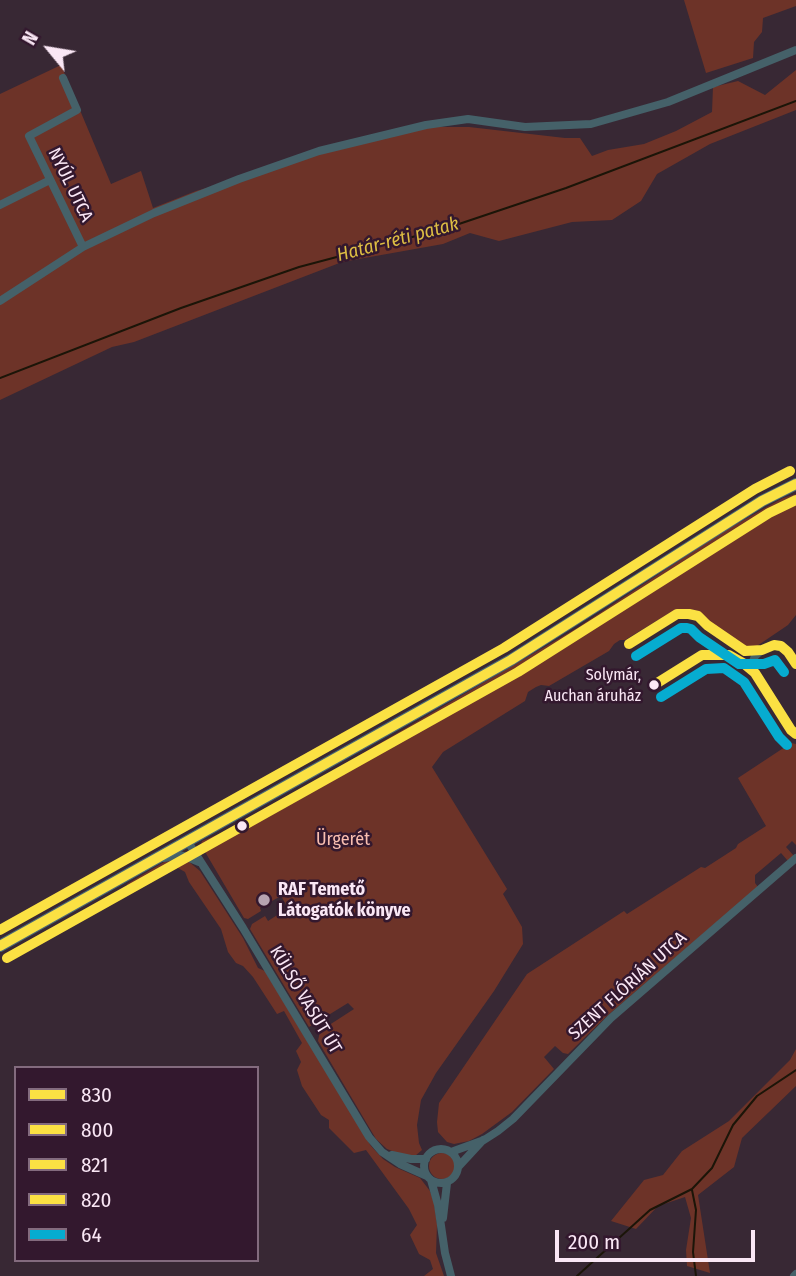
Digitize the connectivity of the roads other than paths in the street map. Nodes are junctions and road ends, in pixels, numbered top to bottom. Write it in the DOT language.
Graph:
graph roads {
  1 [pos="796,50"];
  2 [pos="63,78"];
  3 [pos="50,180"];
  4 [pos="0,205"];
  5 [pos="83,247"];
  6 [pos="0,301"];
  7 [pos="796,484"];
  8 [pos="796,664"];
  9 [pos="796,734"];
  10 [pos="188,842"];
  11 [pos="796,858"];
  12 [pos="149,864"];
  13 [pos="201,864"];
  14 [pos="0,946"];
  15 [pos="484,1140"];
  16 [pos="382,1152"];
  17 [pos="451,1152"];
  18 [pos="426,1159"];
  19 [pos="459,1166"];
  20 [pos="429,1178"];
  21 [pos="447,1182"];
  22 [pos="442,1226"];
  23 [pos="451,1276"];
  1 -- 5 [label="street"];
  2 -- 3 [label="street, NYÚL UTCA"];
  3 -- 4 [label="street"];
  3 -- 5 [label="street, NYÚL UTCA"];
  5 -- 6 [label="street"];
  7 -- 10 [label="main road"];
  8 -- 9 [label="street"];
  10 -- 12 [label="main road"];
  10 -- 13 [label="street, KÜLSŐ VASÚT ÚT"];
  11 -- 15 [label="street, SZENT FLÓRIÁN UTCA"];
  12 -- 13 [label="street"];
  12 -- 14 [label="main road"];
  13 -- 16 [label="street, KÜLSŐ VASÚT ÚT"];
  15 -- 17 [label="street, SZENT FLÓRIÁN UTCA"];
  15 -- 19 [label="street, SZENT FLÓRIÁN UTCA"];
  16 -- 18 [label="street"];
  16 -- 20 [label="street, KÜLSŐ VASÚT ÚT"];
  17 -- 18 [label="street"];
  17 -- 19 [label="street"];
  18 -- 20 [label="street"];
  19 -- 21 [label="street"];
  20 -- 21 [label="street"];
  20 -- 22 [label="street"];
  21 -- 22 [label="street"];
  22 -- 23 [label="street"];
}
